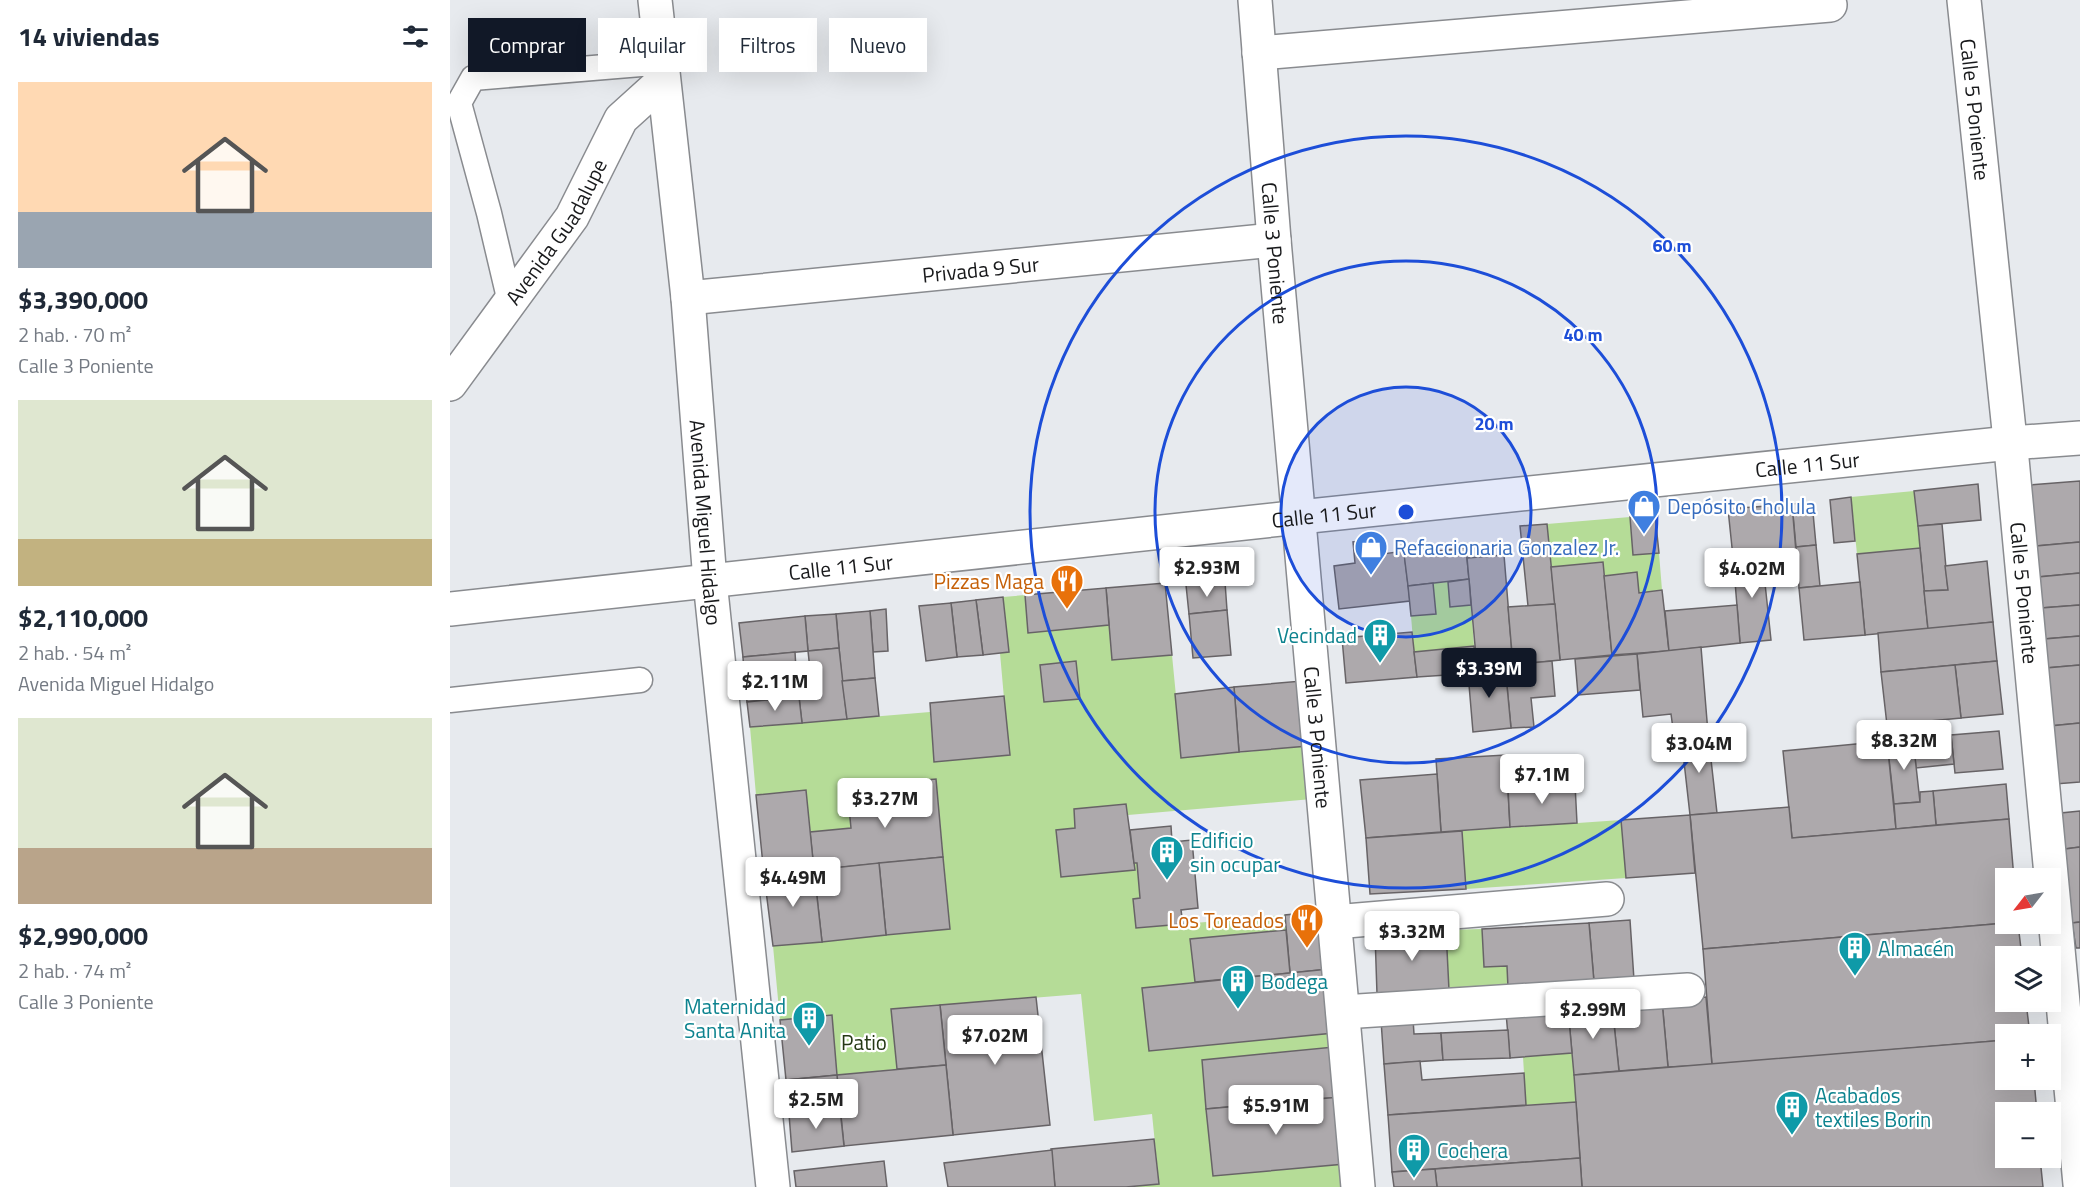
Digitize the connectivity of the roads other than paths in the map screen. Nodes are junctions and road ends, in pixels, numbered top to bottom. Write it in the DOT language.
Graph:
graph roads {
  1 [pos="655,0"];
  2 [pos="1255,0"];
  3 [pos="1964,0"];
  4 [pos="1830,5"];
  5 [pos="1259,52"];
  6 [pos="662,73"];
  7 [pos="1274,240"];
  8 [pos="688,298"];
  9 [pos="510,302"];
  10 [pos="450,384"];
  11 [pos="2080,438"];
  12 [pos="2010,443"];
  13 [pos="1299,517"];
  14 [pos="711,581"];
  15 [pos="450,609"];
  16 [pos="640,680"];
  17 [pos="450,700"];
  18 [pos="1607,899"];
  19 [pos="1334,922"];
  20 [pos="1688,990"];
  21 [pos="1343,1012"];
  22 [pos="2080,1184"];
  23 [pos="773,1187"];
  24 [pos="1358,1187"];
  1 -- 6 [label="street, Avenida Miguel Hidalgo"];
  2 -- 5 [label="street, Calle 3 Poniente"];
  3 -- 12 [label="street, Calle 5 Poniente"];
  4 -- 5 [label="street"];
  5 -- 7 [label="street, Calle 3 Poniente"];
  6 -- 8 [label="street, Avenida Miguel Hidalgo"];
  6 -- 9 [label="street, Avenida Guadalupe"];
  6 -- 9 [label="lane"];
  7 -- 8 [label="street, Privada 9 Sur"];
  7 -- 13 [label="street, Calle 3 Poniente"];
  8 -- 14 [label="street, Avenida Miguel Hidalgo"];
  9 -- 10 [label="street, Avenida Guadalupe"];
  11 -- 12 [label="street, Calle 11 Sur"];
  12 -- 13 [label="street, Calle 11 Sur"];
  12 -- 22 [label="street, Calle 5 Poniente"];
  13 -- 14 [label="street, Calle 11 Sur"];
  13 -- 19 [label="street, Calle 3 Poniente"];
  14 -- 15 [label="street"];
  14 -- 23 [label="street, Avenida Miguel Hidalgo"];
  16 -- 17 [label="lane"];
  18 -- 19 [label="street"];
  19 -- 21 [label="street, Calle 3 Poniente"];
  20 -- 21 [label="street"];
  21 -- 24 [label="street, Calle 3 Poniente"];
}
